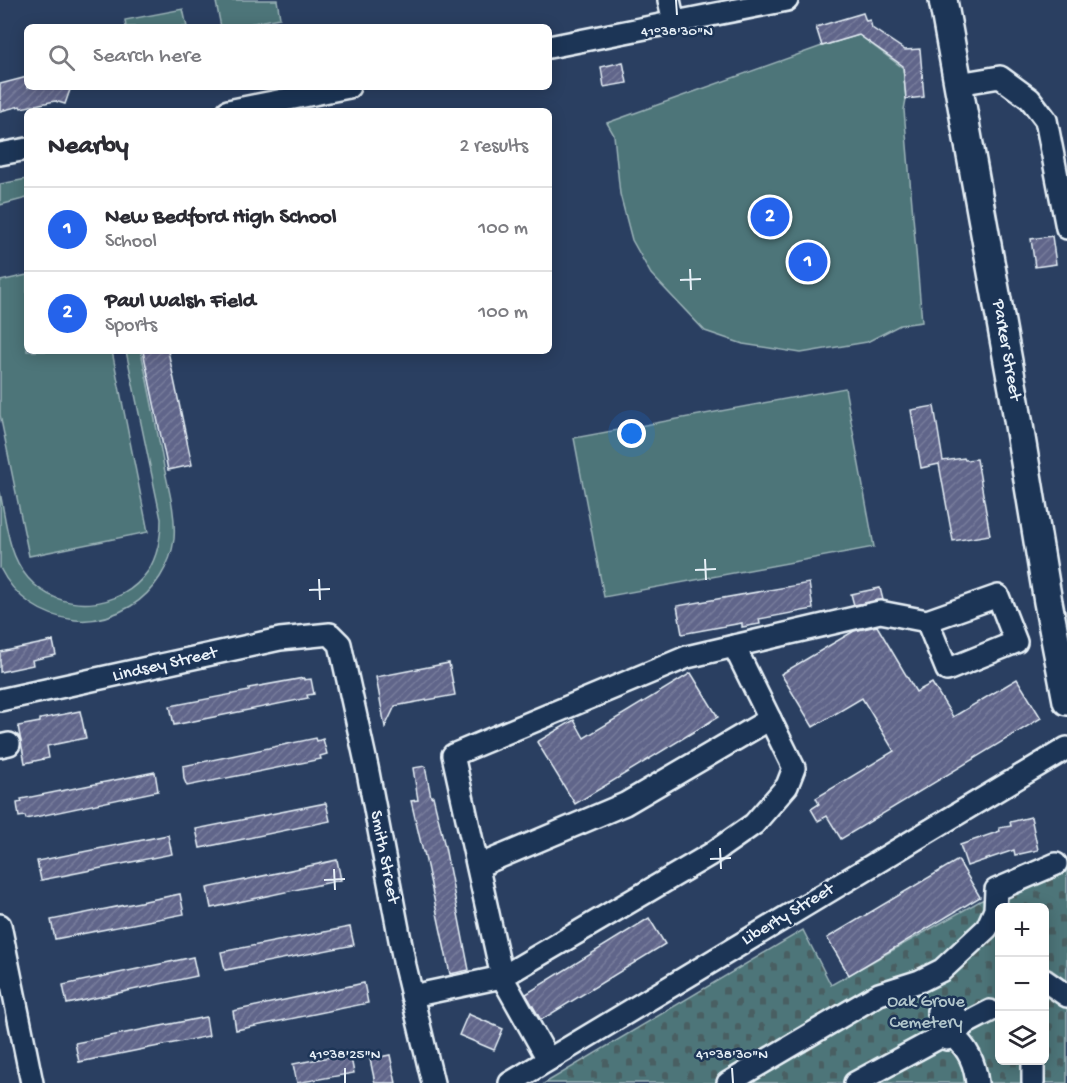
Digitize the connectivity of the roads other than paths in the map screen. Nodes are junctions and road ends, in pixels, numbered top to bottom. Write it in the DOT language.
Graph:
graph roads {
  1 [pos="669,0"];
  2 [pos="787,0"];
  3 [pos="943,0"];
  4 [pos="674,22"];
  5 [pos="552,46"];
  6 [pos="958,84"];
  7 [pos="334,90"];
  8 [pos="243,108"];
  9 [pos="24,150"];
  10 [pos="0,154"];
  11 [pos="1067,228"];
  12 [pos="927,621"];
  13 [pos="330,634"];
  14 [pos="734,646"];
  15 [pos="0,700"];
  16 [pos="1067,701"];
  17 [pos="770,719"];
  18 [pos="1067,748"];
  19 [pos="1056,864"];
  20 [pos="478,866"];
  21 [pos="0,925"];
  22 [pos="502,977"];
  23 [pos="1049,983"];
  24 [pos="412,996"];
  25 [pos="1067,996"];
  26 [pos="995,1009"];
  27 [pos="938,1011"];
  28 [pos="959,1031"];
  29 [pos="548,1059"];
  30 [pos="1033,1065"];
  31 [pos="733,1081"];
  32 [pos="32,1083"];
  33 [pos="433,1083"];
  34 [pos="510,1083"];
  35 [pos="855,1083"];
  36 [pos="977,1083"];
  37 [pos="1033,1083"];
  1 -- 4 [label="street"];
  2 -- 4 [label="street"];
  3 -- 6 [label="main road, Parker Street"];
  4 -- 5 [label="street"];
  6 -- 11 [label="street"];
  6 -- 16 [label="main road, Parker Street"];
  7 -- 8 [label="street"];
  9 -- 10 [label="street"];
  12 -- 14 [label="street"];
  13 -- 15 [label="street, Lindsey Street"];
  13 -- 24 [label="street, Smith Street"];
  14 -- 17 [label="street"];
  14 -- 20 [label="street"];
  17 -- 20 [label="street"];
  17 -- 22 [label="street"];
  18 -- 29 [label="street, Liberty Street"];
  19 -- 31 [label="street"];
  20 -- 22 [label="street"];
  21 -- 32 [label="street"];
  22 -- 24 [label="street"];
  22 -- 29 [label="street"];
  23 -- 25 [label="street"];
  24 -- 33 [label="street, Smith Street"];
  26 -- 28 [label="street"];
  27 -- 28 [label="street"];
  28 -- 35 [label="street"];
  28 -- 36 [label="street"];
  29 -- 34 [label="street, Liberty Street"];
  30 -- 37 [label="street"];
}
